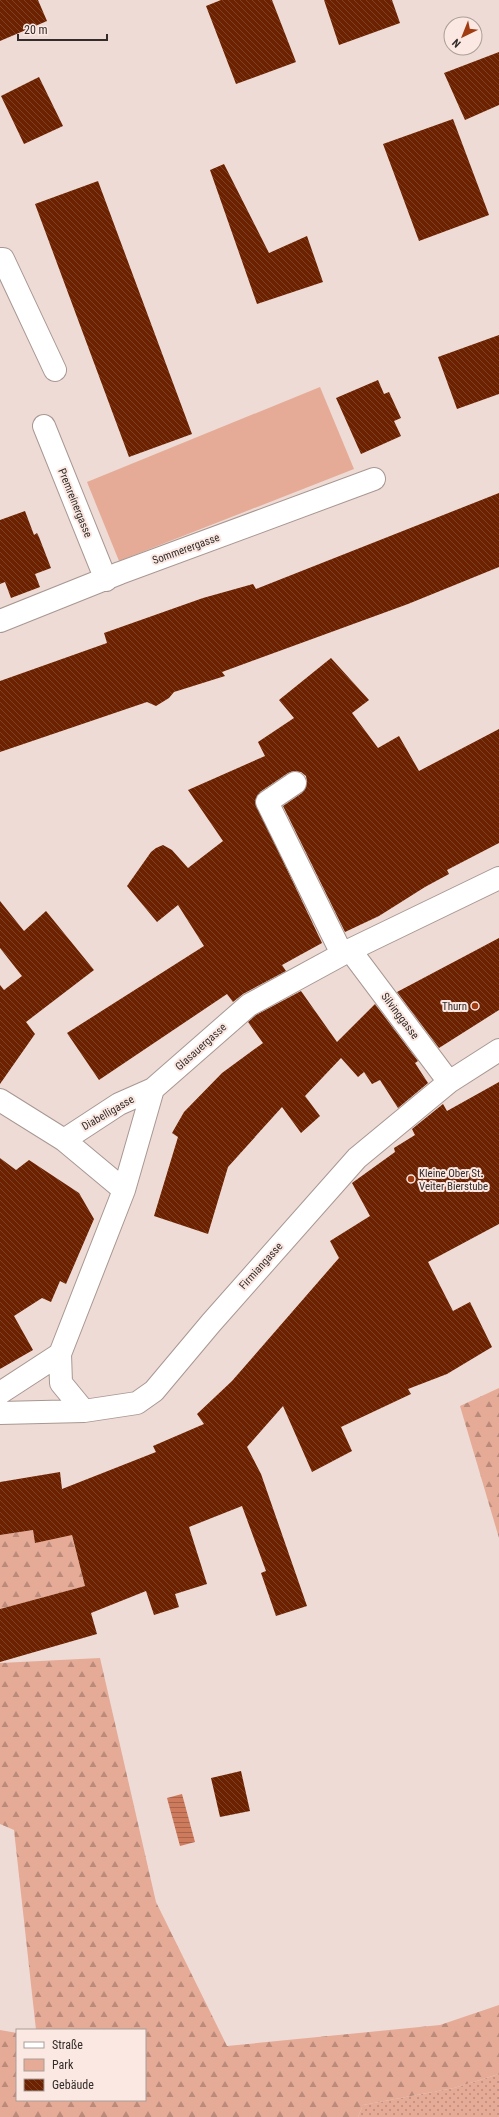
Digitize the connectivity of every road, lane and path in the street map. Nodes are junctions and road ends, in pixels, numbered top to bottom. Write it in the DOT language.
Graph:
graph roads {
  1 [pos="0,259"];
  2 [pos="55,370"];
  3 [pos="44,426"];
  4 [pos="374,479"];
  5 [pos="106,580"];
  6 [pos="0,621"];
  7 [pos="295,783"];
  8 [pos="499,878"];
  9 [pos="346,952"];
  10 [pos="499,1050"];
  11 [pos="450,1082"];
  12 [pos="153,1089"];
  13 [pos="0,1100"];
  14 [pos="64,1140"];
  15 [pos="124,1190"];
  16 [pos="60,1354"];
  17 [pos="0,1393"];
  18 [pos="84,1411"];
  19 [pos="0,1413"];
  1 -- 2 [label="street"];
  3 -- 5 [label="street, Premreinergasse"];
  4 -- 5 [label="street, Sommerergasse"];
  5 -- 6 [label="street, Sommerergasse"];
  7 -- 9 [label="street, Silvinggasse"];
  8 -- 9 [label="street, Glasauergasse"];
  9 -- 11 [label="street, Silvinggasse"];
  9 -- 12 [label="street, Glasauergasse"];
  10 -- 11 [label="street, Firmiangasse"];
  11 -- 18 [label="street, Firmiangasse"];
  12 -- 14 [label="street, Diabelligasse"];
  12 -- 15 [label="street"];
  13 -- 14 [label="street"];
  14 -- 15 [label="street"];
  15 -- 16 [label="street"];
  16 -- 17 [label="street"];
  16 -- 18 [label="street"];
  18 -- 19 [label="street, Firmiangasse"];
}
